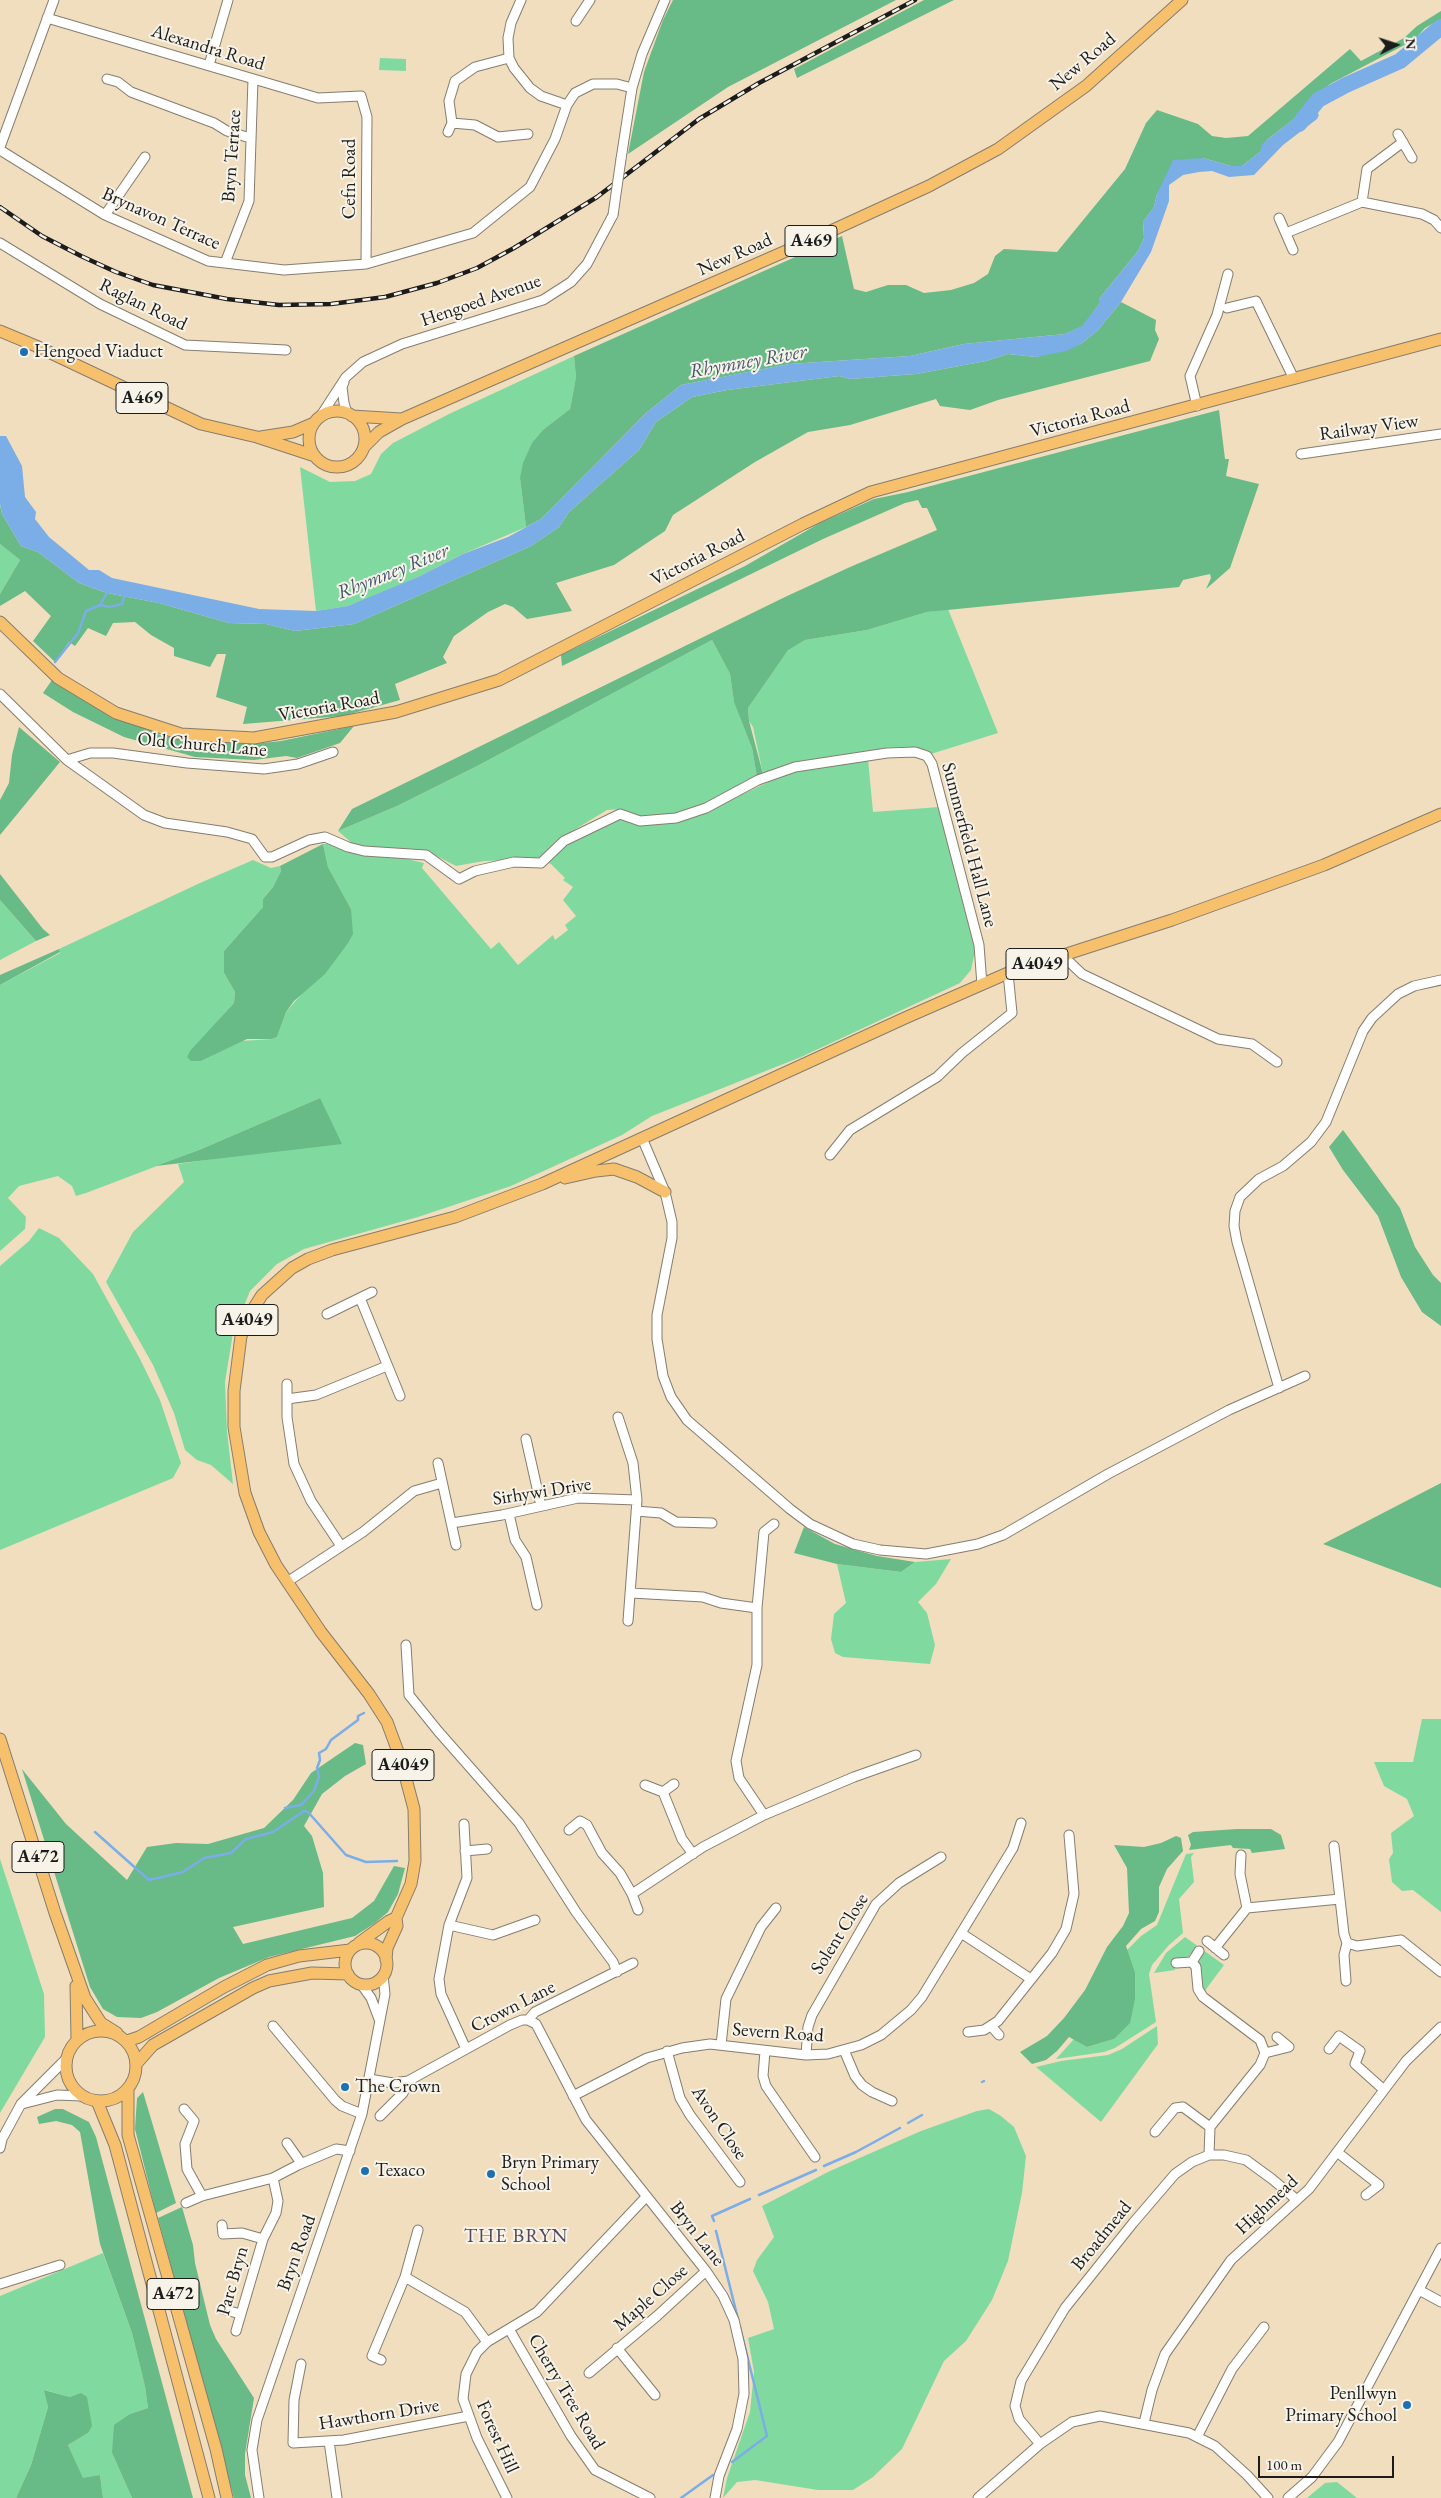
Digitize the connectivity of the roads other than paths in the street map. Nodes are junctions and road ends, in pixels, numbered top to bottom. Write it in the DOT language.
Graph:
graph roads {
  1 [pos="54,0"];
  2 [pos="228,0"];
  3 [pos="521,0"];
  4 [pos="590,0"];
  5 [pos="665,0"];
  6 [pos="1182,0"];
  7 [pos="47,18"];
  8 [pos="576,21"];
  9 [pos="509,58"];
  10 [pos="209,65"];
  11 [pos="107,79"];
  12 [pos="253,79"];
  13 [pos="632,88"];
  14 [pos="361,96"];
  15 [pos="567,105"];
  16 [pos="452,123"];
  17 [pos="448,132"];
  18 [pos="528,134"];
  19 [pos="1398,134"];
  20 [pos="250,138"];
  21 [pos="1403,142"];
  22 [pos="0,148"];
  23 [pos="145,157"];
  24 [pos="1412,158"];
  25 [pos="1362,202"];
  26 [pos="105,215"];
  27 [pos="1279,218"];
  28 [pos="1441,228"];
  29 [pos="1286,233"];
  30 [pos="0,244"];
  31 [pos="1293,250"];
  32 [pos="226,263"];
  33 [pos="366,264"];
  34 [pos="1228,274"];
  35 [pos="1227,308"];
  36 [pos="0,326"];
  37 [pos="0,332"];
  38 [pos="1441,338"];
  39 [pos="33,345"];
  40 [pos="286,350"];
  41 [pos="346,377"];
  42 [pos="1294,379"];
  43 [pos="1197,406"];
  44 [pos="350,414"];
  45 [pos="402,419"];
  46 [pos="317,420"];
  47 [pos="1441,434"];
  48 [pos="257,437"];
  49 [pos="364,447"];
  50 [pos="1301,454"];
  51 [pos="315,456"];
  52 [pos="0,622"];
  53 [pos="0,694"];
  54 [pos="333,752"];
  55 [pos="67,760"];
  56 [pos="1441,814"];
  57 [pos="1062,956"];
  58 [pos="1008,973"];
  59 [pos="1441,980"];
  60 [pos="982,985"];
  61 [pos="1277,1062"];
  62 [pos="642,1138"];
  63 [pos="830,1155"];
  64 [pos="542,1184"];
  65 [pos="665,1192"];
  66 [pos="372,1292"];
  67 [pos="360,1298"];
  68 [pos="327,1314"];
  69 [pos="387,1366"];
  70 [pos="1305,1376"];
  71 [pos="287,1384"];
  72 [pos="1279,1388"];
  73 [pos="400,1396"];
  74 [pos="287,1399"];
  75 [pos="618,1417"];
  76 [pos="526,1438"];
  77 [pos="438,1463"];
  78 [pos="442,1483"];
  79 [pos="636,1500"];
  80 [pos="541,1506"];
  81 [pos="636,1511"];
  82 [pos="508,1514"];
  83 [pos="452,1523"];
  84 [pos="712,1523"];
  85 [pos="774,1524"];
  86 [pos="456,1545"];
  87 [pos="341,1546"];
  88 [pos="287,1582"];
  89 [pos="631,1593"];
  90 [pos="537,1605"];
  91 [pos="758,1608"];
  92 [pos="628,1621"];
  93 [pos="406,1646"];
  94 [pos="0,1739"];
  95 [pos="916,1755"];
  96 [pos="674,1784"];
  97 [pos="645,1785"];
  98 [pos="663,1792"];
  99 [pos="764,1816"];
  100 [pos="1021,1823"];
  101 [pos="464,1824"];
  102 [pos="569,1830"];
  103 [pos="1069,1835"];
  104 [pos="1334,1846"];
  105 [pos="486,1849"];
  106 [pos="465,1851"];
  107 [pos="693,1854"];
  108 [pos="1241,1855"];
  109 [pos="941,1857"];
  110 [pos="632,1894"];
  111 [pos="1340,1899"];
  112 [pos="776,1908"];
  113 [pos="1246,1908"];
  114 [pos="638,1910"];
  115 [pos="396,1918"];
  116 [pos="535,1920"];
  117 [pos="449,1925"];
  118 [pos="961,1933"];
  119 [pos="1207,1941"];
  120 [pos="1348,1943"];
  121 [pos="352,1948"];
  122 [pos="1215,1948"];
  123 [pos="1199,1951"];
  124 [pos="1224,1954"];
  125 [pos="386,1960"];
  126 [pos="1192,1962"];
  127 [pos="633,1963"];
  128 [pos="1176,1963"];
  129 [pos="617,1972"];
  130 [pos="1441,1972"];
  131 [pos="76,1974"];
  132 [pos="348,1974"];
  133 [pos="383,1975"];
  134 [pos="1031,1979"];
  135 [pos="1346,1981"];
  136 [pos="361,1984"];
  137 [pos="379,2019"];
  138 [pos="528,2020"];
  139 [pos="273,2026"];
  140 [pos="992,2027"];
  141 [pos="1441,2027"];
  142 [pos="968,2032"];
  143 [pos="117,2033"];
  144 [pos="999,2035"];
  145 [pos="1277,2037"];
  146 [pos="77,2040"];
  147 [pos="127,2041"];
  148 [pos="721,2045"];
  149 [pos="466,2048"];
  150 [pos="1328,2049"];
  151 [pos="844,2050"];
  152 [pos="667,2051"];
  153 [pos="765,2051"];
  154 [pos="1265,2054"];
  155 [pos="806,2056"];
  156 [pos="66,2059"];
  157 [pos="137,2063"];
  158 [pos="369,2079"];
  159 [pos="408,2081"];
  160 [pos="128,2090"];
  161 [pos="1384,2090"];
  162 [pos="82,2096"];
  163 [pos="573,2096"];
  164 [pos="97,2101"];
  165 [pos="892,2101"];
  166 [pos="21,2104"];
  167 [pos="184,2109"];
  168 [pos="362,2114"];
  169 [pos="380,2116"];
  170 [pos="1210,2127"];
  171 [pos="1155,2132"];
  172 [pos="288,2143"];
  173 [pos="0,2148"];
  174 [pos="350,2152"];
  175 [pos="1337,2152"];
  176 [pos="1209,2155"];
  177 [pos="815,2157"];
  178 [pos="301,2163"];
  179 [pos="273,2178"];
  180 [pos="740,2182"];
  181 [pos="1366,2195"];
  182 [pos="202,2196"];
  183 [pos="646,2197"];
  184 [pos="1297,2200"];
  185 [pos="186,2203"];
  186 [pos="222,2225"];
  187 [pos="418,2230"];
  188 [pos="262,2239"];
  189 [pos="1441,2248"];
  190 [pos="60,2265"];
  191 [pos="706,2271"];
  192 [pos="405,2278"];
  193 [pos="0,2284"];
  194 [pos="1419,2290"];
  195 [pos="1441,2302"];
  196 [pos="224,2309"];
  197 [pos="240,2314"];
  198 [pos="1264,2327"];
  199 [pos="509,2329"];
  200 [pos="236,2331"];
  201 [pos="487,2342"];
  202 [pos="617,2348"];
  203 [pos="381,2360"];
  204 [pos="301,2364"];
  205 [pos="589,2373"];
  206 [pos="655,2395"];
  207 [pos="469,2416"];
  208 [pos="1144,2423"];
  209 [pos="1196,2437"];
  210 [pos="329,2441"];
  211 [pos="1040,2444"];
  212 [pos="209,2498"];
  213 [pos="227,2498"];
  214 [pos="259,2498"];
  215 [pos="337,2498"];
  216 [pos="507,2498"];
  217 [pos="650,2498"];
  218 [pos="713,2498"];
  219 [pos="978,2498"];
  220 [pos="1268,2498"];
  221 [pos="1288,2498"];
  1 -- 7 [label="street"];
  2 -- 10 [label="street"];
  3 -- 9 [label="street"];
  4 -- 8 [label="street"];
  5 -- 13 [label="street, Hengoed Avenue"];
  6 -- 45 [label="main road, New Road / A469"];
  7 -- 10 [label="street, Alexandra Road"];
  7 -- 22 [label="street"];
  9 -- 15 [label="street"];
  9 -- 16 [label="street"];
  10 -- 12 [label="street, Alexandra Road"];
  11 -- 20 [label="street"];
  12 -- 14 [label="street, Alexandra Road"];
  12 -- 20 [label="street, Bryn Terrace"];
  13 -- 15 [label="street, Brynavon Terrace"];
  13 -- 41 [label="street, Hengoed Avenue, bridge"];
  14 -- 33 [label="street, Cefn Road"];
  15 -- 33 [label="street, Brynavon Terrace"];
  16 -- 17 [label="street"];
  16 -- 18 [label="street"];
  19 -- 21 [label="street"];
  20 -- 32 [label="street, Bryn Terrace"];
  21 -- 24 [label="street"];
  21 -- 25 [label="street"];
  22 -- 26 [label="street, Brynavon Terrace"];
  23 -- 26 [label="street"];
  25 -- 28 [label="street"];
  25 -- 29 [label="street"];
  26 -- 32 [label="street, Brynavon Terrace"];
  27 -- 29 [label="street"];
  29 -- 31 [label="street"];
  30 -- 40 [label="street, Raglan Road"];
  32 -- 33 [label="street, Brynavon Terrace"];
  34 -- 43 [label="street"];
  35 -- 42 [label="street"];
  36 -- 39 [label="main road, A469"];
  37 -- 39 [label="main road, A469"];
  38 -- 42 [label="main road, Victoria Road"];
  39 -- 48 [label="main road, A469"];
  41 -- 44 [label="street"];
  41 -- 46 [label="street, Hengoed Avenue"];
  42 -- 43 [label="main road, Victoria Road"];
  43 -- 52 [label="main road, Victoria Road"];
  44 -- 45 [label="main road, New Road / A469"];
  44 -- 46 [label="main road"];
  44 -- 49 [label="main road"];
  45 -- 49 [label="main road, New Road / A469"];
  46 -- 48 [label="main road, A469"];
  46 -- 51 [label="main road"];
  47 -- 50 [label="street, Railway View"];
  48 -- 51 [label="main road, A469"];
  49 -- 51 [label="main road"];
  53 -- 55 [label="street, Summerfield Hall Lane"];
  54 -- 55 [label="street, Old Church Lane"];
  55 -- 60 [label="street, Summerfield Hall Lane"];
  56 -- 57 [label="main road, A4049"];
  57 -- 58 [label="main road, A4049"];
  57 -- 61 [label="street"];
  58 -- 60 [label="main road, A4049"];
  58 -- 63 [label="street"];
  59 -- 72 [label="street"];
  60 -- 62 [label="main road, A4049"];
  62 -- 64 [label="main road, A4049"];
  62 -- 65 [label="street"];
  64 -- 65 [label="main road"];
  64 -- 88 [label="main road, A4049"];
  65 -- 72 [label="street"];
  66 -- 67 [label="street"];
  67 -- 68 [label="street"];
  67 -- 69 [label="street"];
  69 -- 73 [label="street"];
  69 -- 74 [label="street"];
  70 -- 72 [label="street"];
  71 -- 74 [label="street"];
  74 -- 87 [label="street"];
  75 -- 79 [label="street"];
  76 -- 80 [label="street"];
  77 -- 78 [label="street"];
  78 -- 83 [label="street"];
  78 -- 87 [label="street"];
  79 -- 80 [label="street, Sirhywi Drive"];
  79 -- 81 [label="street"];
  80 -- 82 [label="street, Sirhywi Drive"];
  81 -- 84 [label="street"];
  81 -- 89 [label="street"];
  82 -- 83 [label="street, Sirhywi Drive"];
  82 -- 90 [label="street"];
  83 -- 86 [label="street"];
  85 -- 91 [label="street"];
  87 -- 88 [label="street"];
  88 -- 115 [label="main road, A4049"];
  89 -- 91 [label="street"];
  89 -- 92 [label="street"];
  91 -- 99 [label="street"];
  93 -- 129 [label="street"];
  94 -- 131 [label="main road, A472"];
  95 -- 99 [label="street"];
  96 -- 98 [label="street"];
  97 -- 98 [label="street"];
  98 -- 107 [label="street"];
  99 -- 107 [label="street"];
  100 -- 118 [label="street, Severn Road"];
  101 -- 106 [label="street"];
  102 -- 110 [label="street"];
  103 -- 134 [label="street"];
  104 -- 111 [label="street"];
  105 -- 106 [label="street"];
  106 -- 117 [label="street"];
  107 -- 110 [label="street"];
  108 -- 113 [label="street"];
  109 -- 155 [label="street, Solent Close"];
  110 -- 114 [label="street"];
  111 -- 113 [label="street"];
  111 -- 120 [label="street"];
  112 -- 148 [label="street"];
  113 -- 122 [label="street"];
  115 -- 121 [label="main road"];
  115 -- 125 [label="main road, A4049"];
  116 -- 117 [label="street"];
  117 -- 149 [label="street"];
  118 -- 134 [label="street"];
  118 -- 151 [label="street, Severn Road"];
  119 -- 122 [label="street"];
  120 -- 130 [label="street"];
  120 -- 135 [label="street"];
  121 -- 125 [label="main road"];
  121 -- 132 [label="main road"];
  121 -- 147 [label="main road"];
  122 -- 124 [label="street"];
  123 -- 126 [label="street"];
  125 -- 133 [label="main road"];
  126 -- 128 [label="street"];
  126 -- 154 [label="street"];
  127 -- 129 [label="street, Crown Lane"];
  129 -- 138 [label="street, Crown Lane"];
  131 -- 143 [label="main road, A472"];
  131 -- 146 [label="main road, A472"];
  132 -- 136 [label="main road"];
  132 -- 157 [label="main road"];
  133 -- 136 [label="main road"];
  133 -- 137 [label="street, Bryn Road"];
  134 -- 140 [label="street"];
  136 -- 137 [label="street"];
  137 -- 158 [label="street, Bryn Road"];
  138 -- 149 [label="street, Crown Lane"];
  138 -- 163 [label="street, Bryn Lane"];
  139 -- 168 [label="street"];
  140 -- 142 [label="street"];
  140 -- 144 [label="street"];
  141 -- 161 [label="street, Highmead"];
  143 -- 146 [label="main road"];
  143 -- 147 [label="main road"];
  145 -- 154 [label="street"];
  146 -- 156 [label="main road"];
  147 -- 157 [label="main road"];
  148 -- 152 [label="street, Severn Road"];
  148 -- 153 [label="street, Severn Road"];
  149 -- 159 [label="street, Crown Lane"];
  150 -- 161 [label="street"];
  151 -- 155 [label="street, Severn Road"];
  151 -- 165 [label="street"];
  152 -- 163 [label="street, Severn Road"];
  152 -- 180 [label="street, Avon Close"];
  153 -- 155 [label="street, Severn Road"];
  153 -- 177 [label="street"];
  154 -- 170 [label="street"];
  156 -- 162 [label="main road"];
  156 -- 166 [label="street"];
  157 -- 160 [label="main road"];
  158 -- 159 [label="street, Crown Lane"];
  158 -- 168 [label="street, Bryn Road"];
  159 -- 169 [label="street, Crown Lane"];
  160 -- 164 [label="main road"];
  160 -- 213 [label="main road, A472"];
  161 -- 175 [label="street, Highmead"];
  162 -- 164 [label="main road"];
  162 -- 166 [label="street"];
  163 -- 183 [label="street, Bryn Lane"];
  164 -- 212 [label="main road, A472"];
  166 -- 173 [label="street"];
  167 -- 182 [label="street"];
  168 -- 174 [label="street, Bryn Road"];
  170 -- 171 [label="street"];
  170 -- 176 [label="street"];
  172 -- 178 [label="street"];
  174 -- 178 [label="street"];
  174 -- 214 [label="street, Bryn Road"];
  175 -- 181 [label="street"];
  175 -- 184 [label="street, Highmead"];
  176 -- 184 [label="street"];
  176 -- 211 [label="street, Broadmead"];
  178 -- 179 [label="street"];
  179 -- 182 [label="street"];
  179 -- 188 [label="street, Parc Bryn"];
  182 -- 185 [label="street"];
  183 -- 191 [label="street, Bryn Lane"];
  183 -- 199 [label="street, Forest Hill"];
  184 -- 208 [label="street, Highmead"];
  186 -- 188 [label="street, Parc Bryn"];
  187 -- 192 [label="street"];
  188 -- 197 [label="street, Parc Bryn"];
  189 -- 194 [label="street"];
  190 -- 193 [label="street"];
  191 -- 202 [label="street, Maple Close"];
  191 -- 218 [label="street, Bryn Lane"];
  192 -- 201 [label="street"];
  192 -- 203 [label="street"];
  194 -- 195 [label="street"];
  194 -- 221 [label="street"];
  196 -- 197 [label="street"];
  197 -- 200 [label="street, Parc Bryn"];
  198 -- 209 [label="street"];
  199 -- 201 [label="street, Forest Hill"];
  199 -- 217 [label="street, Cherry Tree Road"];
  201 -- 207 [label="street, Forest Hill"];
  202 -- 205 [label="street, Maple Close"];
  202 -- 206 [label="street, Maple Close"];
  204 -- 210 [label="street, Hawthorn Drive"];
  207 -- 210 [label="street, Hawthorn Drive"];
  207 -- 216 [label="street, Forest Hill"];
  208 -- 209 [label="street"];
  208 -- 211 [label="street"];
  209 -- 220 [label="street"];
  210 -- 215 [label="street"];
  211 -- 219 [label="street"];
}
